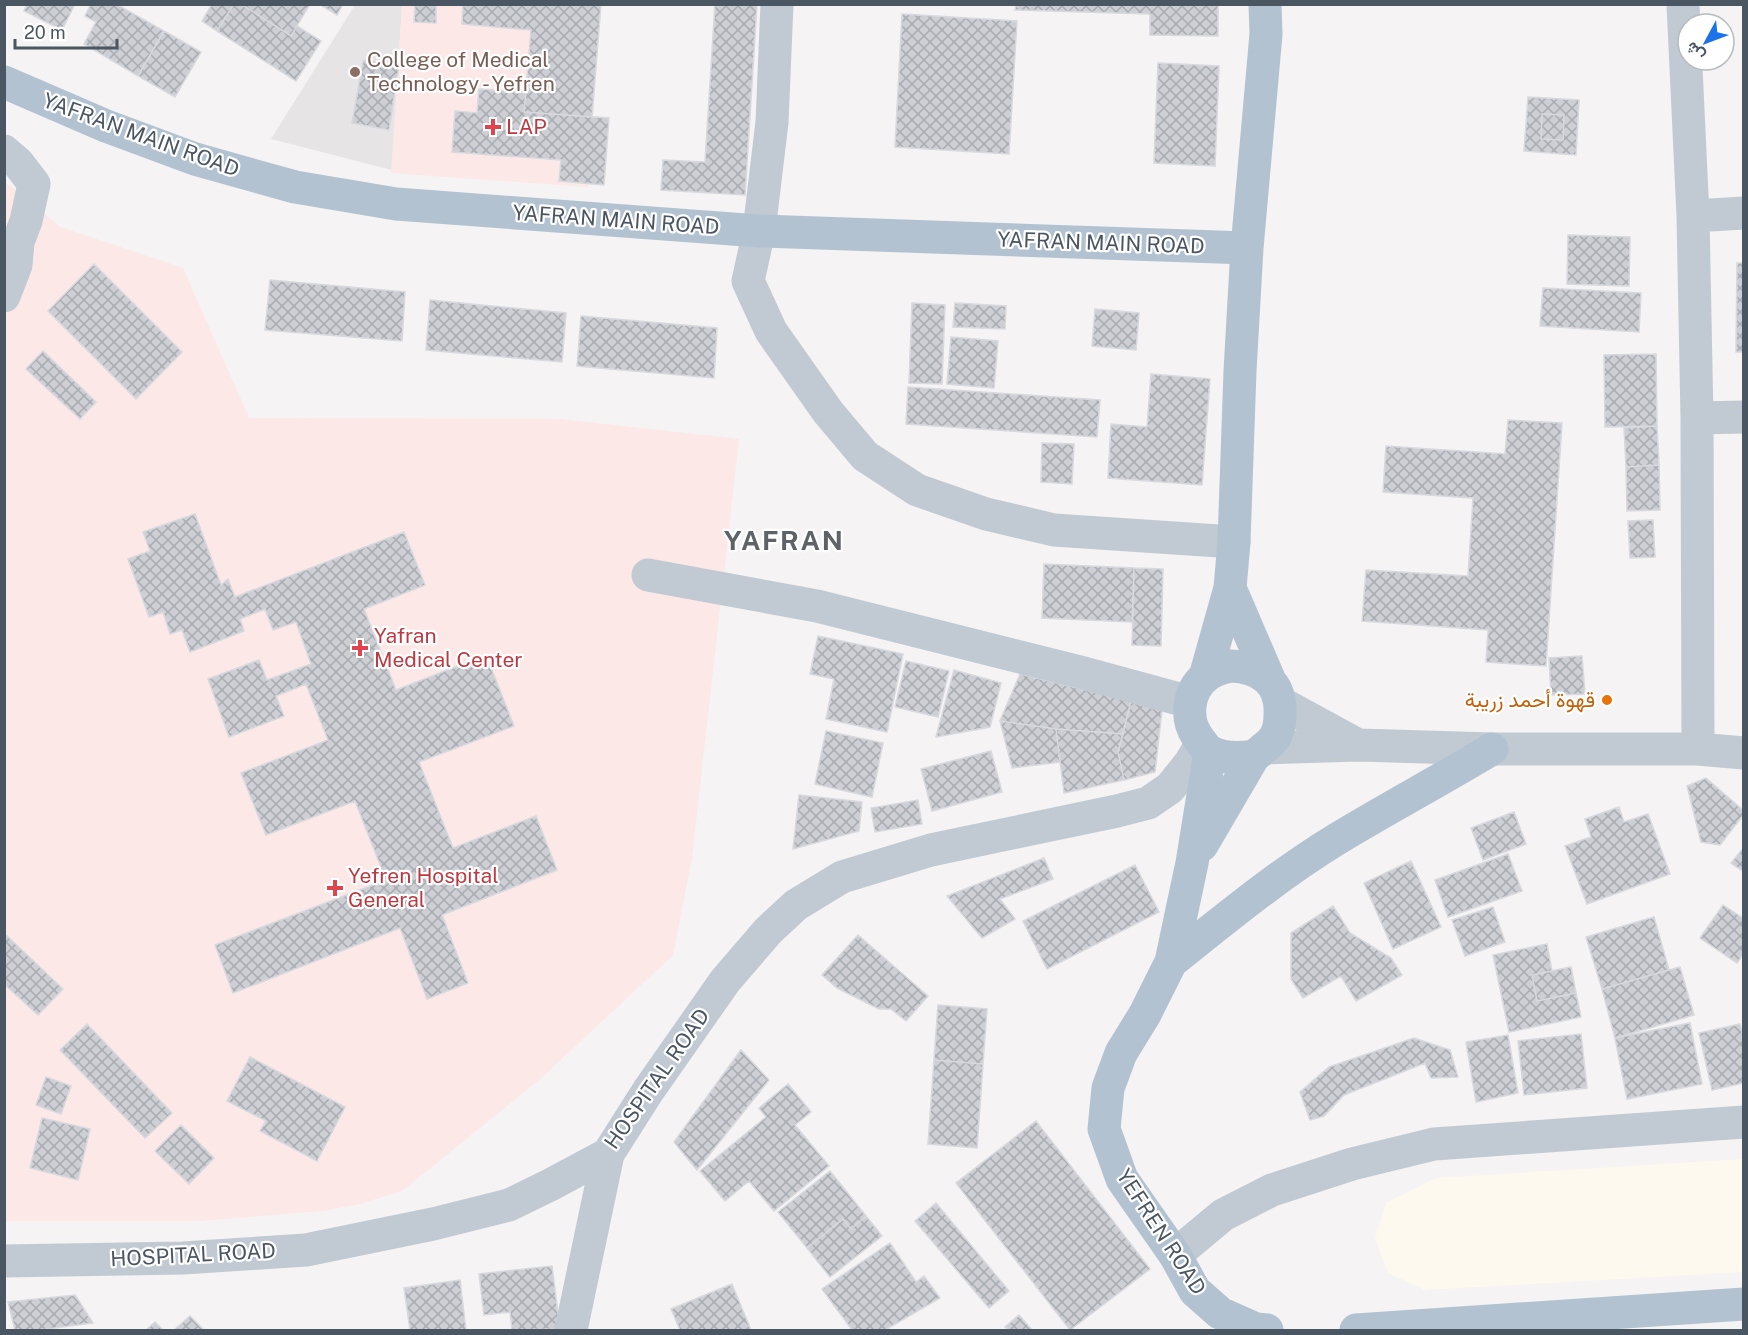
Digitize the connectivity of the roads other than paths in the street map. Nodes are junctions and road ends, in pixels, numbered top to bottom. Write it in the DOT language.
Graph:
graph roads {
  1 [pos="777,4"];
  2 [pos="1683,4"];
  3 [pos="1269,14"];
  4 [pos="4,82"];
  5 [pos="4,151"];
  6 [pos="1743,213"];
  7 [pos="1693,216"];
  8 [pos="759,231"];
  9 [pos="1247,248"];
  10 [pos="4,296"];
  11 [pos="1743,417"];
  12 [pos="1697,418"];
  13 [pos="1234,542"];
  14 [pos="648,575"];
  15 [pos="1230,588"];
  16 [pos="1198,689"];
  17 [pos="1276,692"];
  18 [pos="1358,745"];
  19 [pos="1206,748"];
  20 [pos="1492,749"];
  21 [pos="1698,749"];
  22 [pos="1259,752"];
  23 [pos="1743,753"];
  24 [pos="1192,862"];
  25 [pos="1172,962"];
  26 [pos="1743,1122"];
  27 [pos="608,1154"];
  28 [pos="1175,1255"];
  29 [pos="4,1261"];
  30 [pos="1195,1291"];
  31 [pos="1743,1304"];
  32 [pos="571,1330"];
  33 [pos="1211,1330"];
  34 [pos="1267,1330"];
  35 [pos="1356,1330"];
  1 -- 8 [label="street"];
  2 -- 7 [label="street"];
  3 -- 9 [label="main road"];
  4 -- 8 [label="main road, YAFRAN MAIN ROAD"];
  5 -- 10 [label="street"];
  6 -- 7 [label="street"];
  7 -- 12 [label="street"];
  8 -- 9 [label="main road, YAFRAN MAIN ROAD"];
  8 -- 13 [label="street"];
  9 -- 13 [label="main road"];
  11 -- 12 [label="street"];
  12 -- 21 [label="street"];
  13 -- 15 [label="main road"];
  14 -- 16 [label="street"];
  15 -- 16 [label="main road"];
  15 -- 17 [label="main road"];
  16 -- 17 [label="main road"];
  16 -- 19 [label="main road"];
  17 -- 18 [label="street"];
  17 -- 22 [label="main road"];
  18 -- 20 [label="street"];
  18 -- 22 [label="street"];
  19 -- 22 [label="main road"];
  19 -- 24 [label="main road, YEFREN ROAD"];
  19 -- 27 [label="street, HOSPITAL ROAD"];
  20 -- 21 [label="street"];
  20 -- 25 [label="main road"];
  21 -- 23 [label="street"];
  22 -- 24 [label="main road"];
  24 -- 25 [label="main road, YEFREN ROAD"];
  25 -- 28 [label="main road, YEFREN ROAD"];
  26 -- 28 [label="street"];
  27 -- 29 [label="street, HOSPITAL ROAD"];
  27 -- 32 [label="street"];
  28 -- 30 [label="main road, YEFREN ROAD"];
  30 -- 33 [label="street"];
  30 -- 34 [label="main road, YEFREN ROAD"];
  31 -- 35 [label="main road"];
}
